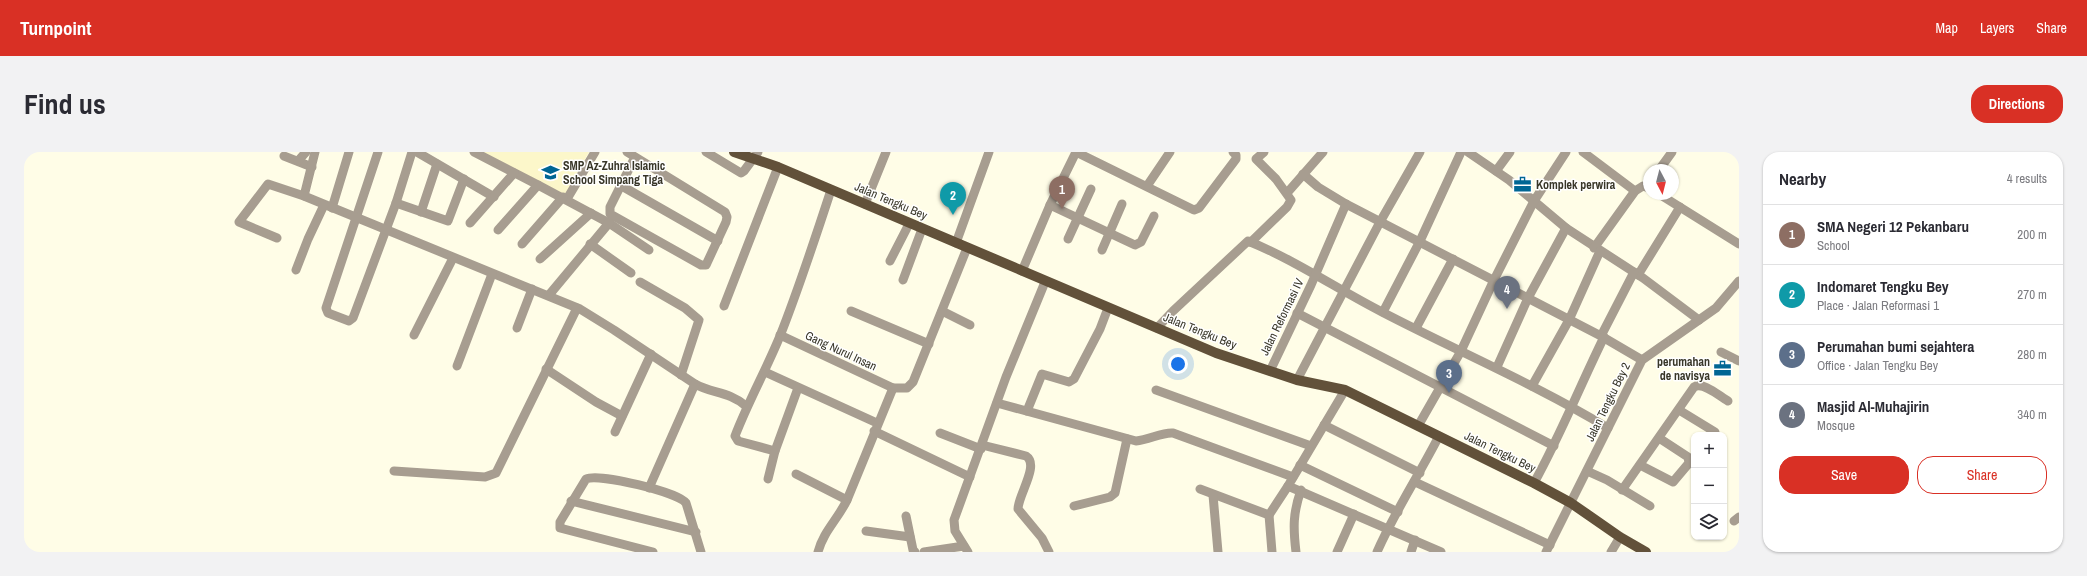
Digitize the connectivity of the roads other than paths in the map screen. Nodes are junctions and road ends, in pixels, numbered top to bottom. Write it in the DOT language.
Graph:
graph roads {
  1 [pos="306,152"];
  2 [pos="316,152"];
  3 [pos="349,152"];
  4 [pos="378,152"];
  5 [pos="412,152"];
  6 [pos="417,152"];
  7 [pos="474,152"];
  8 [pos="595,152"];
  9 [pos="706,152"];
  10 [pos="734,152"];
  11 [pos="886,152"];
  12 [pos="989,152"];
  13 [pos="1076,152"];
  14 [pos="1170,152"];
  15 [pos="1233,152"];
  16 [pos="1264,152"];
  17 [pos="1323,152"];
  18 [pos="1420,152"];
  19 [pos="1461,152"];
  20 [pos="1468,152"];
  21 [pos="1510,152"];
  22 [pos="1583,152"];
  23 [pos="1672,152"];
  24 [pos="1564,153"];
  25 [pos="631,154"];
  26 [pos="755,155"];
  27 [pos="1253,155"];
  28 [pos="284,156"];
  29 [pos="298,161"];
  30 [pos="437,164"];
  31 [pos="1663,164"];
  32 [pos="312,167"];
  33 [pos="778,167"];
  34 [pos="1496,171"];
  35 [pos="514,173"];
  36 [pos="1304,174"];
  37 [pos="464,179"];
  38 [pos="538,185"];
  39 [pos="620,185"];
  40 [pos="1147,186"];
  41 [pos="1643,187"];
  42 [pos="1091,189"];
  43 [pos="831,190"];
  44 [pos="1636,191"];
  45 [pos="1287,193"];
  46 [pos="304,196"];
  47 [pos="494,196"];
  48 [pos="565,198"];
  49 [pos="1669,200"];
  50 [pos="1534,201"];
  51 [pos="396,203"];
  52 [pos="865,204"];
  53 [pos="1122,204"];
  54 [pos="1346,204"];
  55 [pos="1050,205"];
  56 [pos="328,206"];
  57 [pos="1680,207"];
  58 [pos="421,212"];
  59 [pos="591,213"];
  60 [pos="1154,216"];
  61 [pos="356,218"];
  62 [pos="1079,218"];
  63 [pos="1380,222"];
  64 [pos="470,223"];
  65 [pos="609,223"];
  66 [pos="910,224"];
  67 [pos="1566,228"];
  68 [pos="922,229"];
  69 [pos="385,230"];
  70 [pos="498,230"];
  71 [pos="1110,232"];
  72 [pos="277,238"];
  73 [pos="1068,239"];
  74 [pos="718,240"];
  75 [pos="1420,241"];
  76 [pos="1251,242"];
  77 [pos="956,243"];
  78 [pos="522,244"];
  79 [pos="590,244"];
  80 [pos="1739,244"];
  81 [pos="967,248"];
  82 [pos="649,250"];
  83 [pos="1102,250"];
  84 [pos="1597,250"];
  85 [pos="454,258"];
  86 [pos="540,259"];
  87 [pos="1453,259"];
  88 [pos="890,261"];
  89 [pos="296,270"];
  90 [pos="1022,271"];
  91 [pos="492,274"];
  92 [pos="631,274"];
  93 [pos="1316,274"];
  94 [pos="1636,274"];
  95 [pos="903,280"];
  96 [pos="1494,280"];
  97 [pos="1739,281"];
  98 [pos="640,282"];
  99 [pos="1045,282"];
  100 [pos="532,289"];
  101 [pos="1344,291"];
  102 [pos="549,296"];
  103 [pos="1528,298"];
  104 [pos="724,306"];
  105 [pos="577,308"];
  106 [pos="1108,308"];
  107 [pos="851,311"];
  108 [pos="942,311"];
  109 [pos="1383,312"];
  110 [pos="1297,313"];
  111 [pos="1569,320"];
  112 [pos="1699,320"];
  113 [pos="970,325"];
  114 [pos="517,328"];
  115 [pos="1157,328"];
  116 [pos="1324,328"];
  117 [pos="1416,328"];
  118 [pos="414,335"];
  119 [pos="780,335"];
  120 [pos="1602,337"];
  121 [pos="929,344"];
  122 [pos="1461,350"];
  123 [pos="1722,352"];
  124 [pos="651,354"];
  125 [pos="1642,360"];
  126 [pos="1739,361"];
  127 [pos="457,366"];
  128 [pos="1496,367"];
  129 [pos="546,368"];
  130 [pos="1270,371"];
  131 [pos="764,372"];
  132 [pos="681,375"];
  133 [pos="1297,380"];
  134 [pos="694,384"];
  135 [pos="1441,386"];
  136 [pos="1532,386"];
  137 [pos="798,388"];
  138 [pos="893,388"];
  139 [pos="1156,390"];
  140 [pos="1345,390"];
  141 [pos="1728,401"];
  142 [pos="998,403"];
  143 [pos="1571,405"];
  144 [pos="746,406"];
  145 [pos="1679,410"];
  146 [pos="1028,411"];
  147 [pos="622,416"];
  148 [pos="1324,425"];
  149 [pos="1418,426"];
  150 [pos="876,427"];
  151 [pos="1608,428"];
  152 [pos="615,432"];
  153 [pos="1715,432"];
  154 [pos="940,433"];
  155 [pos="1439,436"];
  156 [pos="1659,438"];
  157 [pos="1127,439"];
  158 [pos="1311,446"];
  159 [pos="1554,446"];
  160 [pos="982,447"];
  161 [pos="776,451"];
  162 [pos="1300,465"];
  163 [pos="1640,465"];
  164 [pos="394,471"];
  165 [pos="1587,471"];
  166 [pos="796,474"];
  167 [pos="1420,474"];
  168 [pos="970,477"];
  169 [pos="1293,477"];
  170 [pos="768,479"];
  171 [pos="1415,482"];
  172 [pos="1534,483"];
  173 [pos="1288,486"];
  174 [pos="649,488"];
  175 [pos="1200,490"];
  176 [pos="1301,490"];
  177 [pos="1622,490"];
  178 [pos="1214,495"];
  179 [pos="847,500"];
  180 [pos="571,501"];
  181 [pos="1571,503"];
  182 [pos="1074,506"];
  183 [pos="1650,506"];
  184 [pos="1398,512"];
  185 [pos="1354,514"];
  186 [pos="1269,515"];
  187 [pos="906,516"];
  188 [pos="1387,528"];
  189 [pos="866,531"];
  190 [pos="696,532"];
  191 [pos="910,537"];
  192 [pos="1620,537"];
  193 [pos="1415,540"];
  194 [pos="966,549"];
  195 [pos="1548,549"];
  196 [pos="654,552"];
  197 [pos="701,552"];
  198 [pos="818,552"];
  199 [pos="915,552"];
  200 [pos="924,552"];
  201 [pos="1050,552"];
  202 [pos="1218,552"];
  203 [pos="1272,552"];
  204 [pos="1296,552"];
  205 [pos="1337,552"];
  206 [pos="1377,552"];
  207 [pos="1411,552"];
  208 [pos="1441,552"];
  209 [pos="1611,552"];
  210 [pos="1646,552"];
  1 -- 29 [label="street"];
  2 -- 32 [label="street"];
  3 -- 56 [label="street"];
  4 -- 61 [label="street"];
  5 -- 51 [label="street"];
  6 -- 30 [label="street"];
  7 -- 35 [label="street"];
  8 -- 48 [label="street"];
  9 -- 26 [label="street"];
  10 -- 26 [label="main road, Jalan Tengku Bey"];
  11 -- 52 [label="street"];
  12 -- 77 [label="street"];
  13 -- 40 [label="street"];
  13 -- 55 [label="street"];
  14 -- 40 [label="street"];
  15 -- 40 [label="street"];
  16 -- 27 [label="street"];
  17 -- 36 [label="street"];
  18 -- 63 [label="street"];
  19 -- 75 [label="street"];
  20 -- 34 [label="street"];
  21 -- 34 [label="street"];
  22 -- 44 [label="street"];
  23 -- 31 [label="street"];
  24 -- 50 [label="street"];
  25 -- 39 [label="street"];
  25 -- 74 [label="street"];
  26 -- 33 [label="main road, Jalan Tengku Bey"];
  27 -- 45 [label="street"];
  28 -- 29 [label="street"];
  29 -- 32 [label="street"];
  30 -- 37 [label="street"];
  30 -- 58 [label="street"];
  32 -- 46 [label="street"];
  33 -- 43 [label="main road, Jalan Tengku Bey"];
  33 -- 104 [label="street"];
  34 -- 50 [label="street"];
  35 -- 38 [label="street"];
  35 -- 47 [label="street"];
  36 -- 45 [label="street"];
  36 -- 54 [label="street"];
  37 -- 47 [label="street"];
  37 -- 58 [label="street"];
  38 -- 48 [label="street"];
  38 -- 70 [label="street"];
  39 -- 74 [label="street"];
  39 -- 74 [label="street"];
  41 -- 44 [label="street"];
  42 -- 62 [label="street"];
  43 -- 52 [label="main road, Jalan Tengku Bey"];
  43 -- 119 [label="street"];
  44 -- 84 [label="street"];
  45 -- 76 [label="street"];
  46 -- 56 [label="street"];
  46 -- 72 [label="street"];
  47 -- 64 [label="street"];
  48 -- 59 [label="street"];
  48 -- 78 [label="street"];
  49 -- 57 [label="street"];
  50 -- 67 [label="street"];
  50 -- 96 [label="street"];
  51 -- 58 [label="street"];
  51 -- 69 [label="street"];
  52 -- 66 [label="main road, Jalan Tengku Bey"];
  53 -- 71 [label="street"];
  54 -- 63 [label="street"];
  54 -- 93 [label="street, Jalan Reformasi IV"];
  55 -- 62 [label="street"];
  55 -- 90 [label="street"];
  56 -- 61 [label="street"];
  56 -- 89 [label="street"];
  57 -- 80 [label="street"];
  57 -- 94 [label="street"];
  59 -- 65 [label="street"];
  59 -- 86 [label="street"];
  60 -- 71 [label="street"];
  61 -- 69 [label="street"];
  61 -- 69 [label="street"];
  62 -- 71 [label="street"];
  62 -- 73 [label="street"];
  63 -- 75 [label="street"];
  63 -- 101 [label="street"];
  65 -- 79 [label="street"];
  65 -- 82 [label="street"];
  66 -- 68 [label="main road, Jalan Tengku Bey"];
  66 -- 88 [label="street"];
  67 -- 84 [label="street"];
  67 -- 103 [label="street"];
  68 -- 77 [label="main road, Jalan Tengku Bey"];
  68 -- 95 [label="street"];
  69 -- 85 [label="street"];
  71 -- 83 [label="street"];
  75 -- 87 [label="street"];
  75 -- 109 [label="street"];
  76 -- 93 [label="street"];
  76 -- 115 [label="street"];
  77 -- 81 [label="main road, Jalan Tengku Bey"];
  79 -- 92 [label="street"];
  79 -- 102 [label="street"];
  81 -- 90 [label="main road, Jalan Tengku Bey"];
  81 -- 108 [label="street"];
  84 -- 94 [label="street"];
  84 -- 111 [label="street"];
  85 -- 91 [label="street"];
  85 -- 118 [label="street"];
  87 -- 96 [label="street"];
  87 -- 117 [label="street"];
  90 -- 99 [label="main road, Jalan Tengku Bey"];
  91 -- 100 [label="street"];
  91 -- 127 [label="street"];
  93 -- 101 [label="street"];
  93 -- 110 [label="street, Jalan Reformasi IV"];
  94 -- 112 [label="street"];
  94 -- 120 [label="street"];
  96 -- 103 [label="street"];
  96 -- 122 [label="street"];
  97 -- 112 [label="street, Jalan Tengku Bey 2"];
  98 -- 132 [label="street"];
  99 -- 106 [label="main road, Jalan Tengku Bey"];
  99 -- 142 [label="street"];
  100 -- 102 [label="street"];
  100 -- 114 [label="street"];
  101 -- 109 [label="street"];
  101 -- 116 [label="street"];
  102 -- 105 [label="street"];
  103 -- 111 [label="street"];
  103 -- 128 [label="street"];
  105 -- 124 [label="street"];
  105 -- 129 [label="street"];
  106 -- 115 [label="main road, Jalan Tengku Bey"];
  106 -- 146 [label="street"];
  107 -- 121 [label="street"];
  108 -- 113 [label="street"];
  108 -- 121 [label="street"];
  109 -- 117 [label="street"];
  110 -- 116 [label="street"];
  110 -- 130 [label="street, Jalan Reformasi IV"];
  111 -- 120 [label="street"];
  111 -- 136 [label="street"];
  112 -- 125 [label="street, Jalan Tengku Bey 2"];
  115 -- 130 [label="main road, Jalan Tengku Bey"];
  116 -- 133 [label="street"];
  116 -- 135 [label="street"];
  117 -- 122 [label="street"];
  119 -- 131 [label="street"];
  119 -- 138 [label="street, Gang Nurul Insan"];
  120 -- 125 [label="street"];
  120 -- 143 [label="street"];
  121 -- 138 [label="street"];
  122 -- 128 [label="street"];
  122 -- 135 [label="street"];
  123 -- 126 [label="street"];
  124 -- 132 [label="street"];
  124 -- 147 [label="street"];
  125 -- 151 [label="street, Jalan Tengku Bey 2"];
  128 -- 136 [label="street"];
  129 -- 147 [label="street"];
  129 -- 164 [label="street"];
  130 -- 133 [label="main road, Jalan Tengku Bey"];
  131 -- 137 [label="street"];
  131 -- 144 [label="street"];
  132 -- 134 [label="street"];
  133 -- 140 [label="main road, Jalan Tengku Bey"];
  134 -- 144 [label="street"];
  134 -- 174 [label="street"];
  135 -- 149 [label="street"];
  135 -- 159 [label="street"];
  136 -- 143 [label="street"];
  137 -- 150 [label="street"];
  137 -- 161 [label="street"];
  138 -- 150 [label="street"];
  139 -- 158 [label="street"];
  140 -- 148 [label="street"];
  140 -- 149 [label="main road, Jalan Tengku Bey"];
  141 -- 145 [label="street"];
  142 -- 146 [label="street"];
  142 -- 160 [label="street"];
  143 -- 151 [label="street"];
  143 -- 159 [label="street"];
  144 -- 161 [label="street"];
  145 -- 153 [label="street"];
  145 -- 156 [label="street"];
  146 -- 157 [label="street"];
  147 -- 152 [label="street"];
  148 -- 158 [label="street"];
  148 -- 167 [label="street"];
  149 -- 155 [label="main road, Jalan Tengku Bey"];
  150 -- 168 [label="street"];
  150 -- 179 [label="street"];
  151 -- 165 [label="street, Jalan Tengku Bey 2"];
  154 -- 160 [label="street"];
  155 -- 167 [label="street"];
  155 -- 172 [label="main road, Jalan Tengku Bey"];
  156 -- 163 [label="street"];
  156 -- 163 [label="street"];
  157 -- 169 [label="street"];
  157 -- 182 [label="street"];
  158 -- 162 [label="street"];
  159 -- 172 [label="street"];
  160 -- 168 [label="street"];
  160 -- 201 [label="street"];
  161 -- 170 [label="street"];
  162 -- 169 [label="street"];
  162 -- 184 [label="street"];
  163 -- 177 [label="street"];
  165 -- 177 [label="street"];
  165 -- 181 [label="street, Jalan Tengku Bey 2"];
  166 -- 179 [label="street"];
  167 -- 171 [label="street"];
  168 -- 194 [label="street"];
  169 -- 173 [label="street"];
  171 -- 184 [label="street"];
  171 -- 195 [label="street"];
  172 -- 181 [label="main road, Jalan Tengku Bey"];
  173 -- 176 [label="street"];
  173 -- 186 [label="street"];
  174 -- 180 [label="street"];
  174 -- 190 [label="street"];
  175 -- 178 [label="street"];
  176 -- 185 [label="street"];
  176 -- 204 [label="street"];
  177 -- 183 [label="street"];
  178 -- 186 [label="street"];
  178 -- 202 [label="street"];
  179 -- 198 [label="street"];
  180 -- 190 [label="street"];
  180 -- 196 [label="street"];
  181 -- 192 [label="main road, Jalan Tengku Bey"];
  181 -- 195 [label="street, Jalan Tengku Bey 2"];
  184 -- 188 [label="street"];
  185 -- 188 [label="street"];
  185 -- 205 [label="street"];
  186 -- 203 [label="street"];
  187 -- 191 [label="street"];
  188 -- 193 [label="street"];
  188 -- 206 [label="street"];
  189 -- 191 [label="street"];
  190 -- 197 [label="street"];
  191 -- 199 [label="street"];
  192 -- 209 [label="street"];
  192 -- 210 [label="main road, Jalan Tengku Bey"];
  193 -- 207 [label="street"];
  193 -- 208 [label="street"];
  194 -- 200 [label="street"];
}
